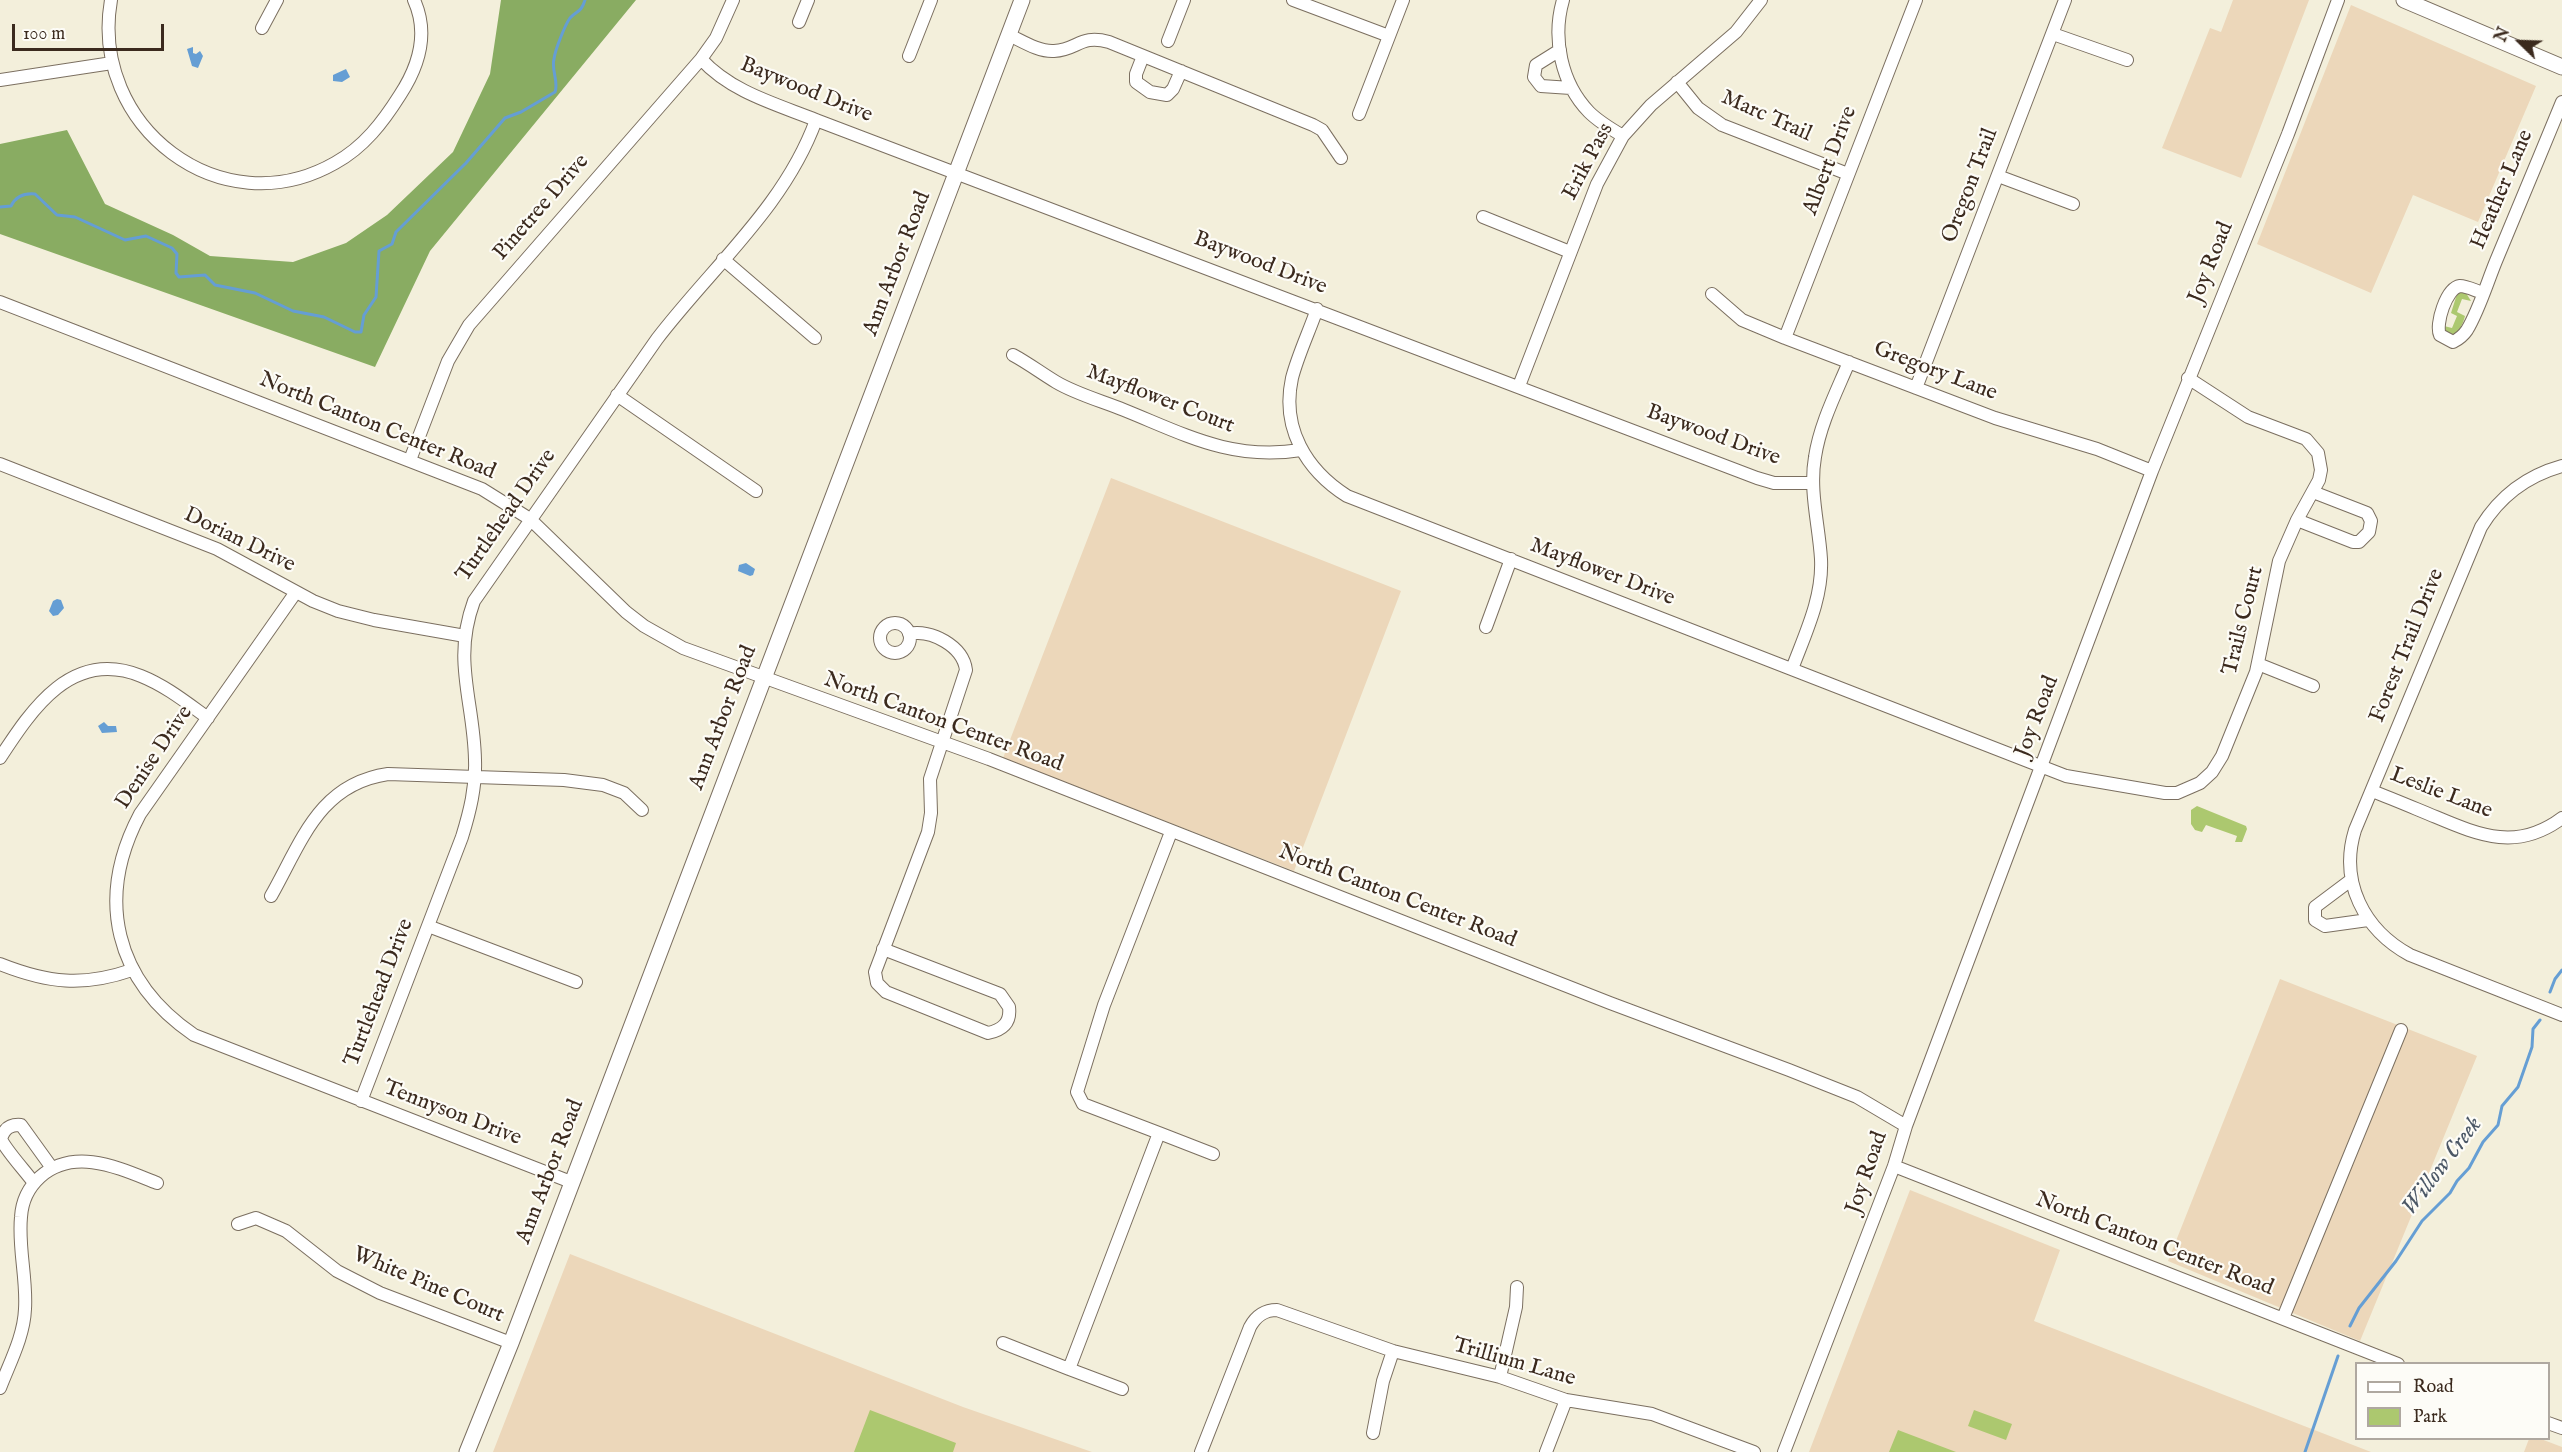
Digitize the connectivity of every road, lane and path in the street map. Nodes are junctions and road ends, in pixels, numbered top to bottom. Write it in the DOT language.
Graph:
graph roads {
  1 [pos="111,0"];
  2 [pos="277,0"];
  3 [pos="414,0"];
  4 [pos="733,0"];
  5 [pos="808,0"];
  6 [pos="931,0"];
  7 [pos="1022,0"];
  8 [pos="1184,0"];
  9 [pos="1293,0"];
  10 [pos="1403,0"];
  11 [pos="1563,0"];
  12 [pos="1761,0"];
  13 [pos="1916,0"];
  14 [pos="2065,0"];
  15 [pos="2338,0"];
  16 [pos="2404,0"];
  17 [pos="799,22"];
  18 [pos="262,28"];
  19 [pos="2053,34"];
  20 [pos="1009,35"];
  21 [pos="1389,36"];
  22 [pos="1168,41"];
  23 [pos="1560,50"];
  24 [pos="909,56"];
  25 [pos="1143,56"];
  26 [pos="701,59"];
  27 [pos="2127,60"];
  28 [pos="112,63"];
  29 [pos="2562,67"];
  30 [pos="1181,71"];
  31 [pos="0,80"];
  32 [pos="1677,82"];
  33 [pos="1571,88"];
  34 [pos="2562,102"];
  35 [pos="1359,114"];
  36 [pos="816,120"];
  37 [pos="1623,136"];
  38 [pos="1341,158"];
  39 [pos="956,172"];
  40 [pos="1848,174"];
  41 [pos="1998,176"];
  42 [pos="2073,204"];
  43 [pos="1484,217"];
  44 [pos="1570,252"];
  45 [pos="723,258"];
  46 [pos="2483,293"];
  47 [pos="1712,294"];
  48 [pos="0,302"];
  49 [pos="1317,309"];
  50 [pos="815,338"];
  51 [pos="1785,338"];
  52 [pos="1013,355"];
  53 [pos="1849,362"];
  54 [pos="2188,378"];
  55 [pos="1519,386"];
  56 [pos="1916,388"];
  57 [pos="617,395"];
  58 [pos="1301,450"];
  59 [pos="410,460"];
  60 [pos="0,464"];
  61 [pos="2562,466"];
  62 [pos="2152,471"];
  63 [pos="1813,483"];
  64 [pos="756,491"];
  65 [pos="2313,492"];
  66 [pos="530,519"];
  67 [pos="2297,520"];
  68 [pos="1511,559"];
  69 [pos="296,592"];
  70 [pos="1486,627"];
  71 [pos="909,634"];
  72 [pos="465,636"];
  73 [pos="2258,664"];
  74 [pos="1792,669"];
  75 [pos="762,679"];
  76 [pos="2313,686"];
  77 [pos="208,718"];
  78 [pos="940,743"];
  79 [pos="0,758"];
  80 [pos="2042,765"];
  81 [pos="476,777"];
  82 [pos="2372,790"];
  83 [pos="642,810"];
  84 [pos="2562,818"];
  85 [pos="1170,832"];
  86 [pos="2351,880"];
  87 [pos="271,896"];
  88 [pos="2368,920"];
  89 [pos="428,927"];
  90 [pos="884,949"];
  91 [pos="0,964"];
  92 [pos="132,970"];
  93 [pos="576,982"];
  94 [pos="2562,1015"];
  95 [pos="2401,1030"];
  96 [pos="361,1101"];
  97 [pos="1906,1126"];
  98 [pos="1159,1133"];
  99 [pos="1214,1154"];
  100 [pos="1894,1166"];
  101 [pos="52,1168"];
  102 [pos="571,1182"];
  103 [pos="34,1183"];
  104 [pos="157,1183"];
  105 [pos="238,1224"];
  106 [pos="1517,1287"];
  107 [pos="2283,1318"];
  108 [pos="512,1343"];
  109 [pos="1003,1343"];
  110 [pos="1394,1352"];
  111 [pos="2393,1362"];
  112 [pos="1069,1369"];
  113 [pos="1500,1377"];
  114 [pos="0,1388"];
  115 [pos="1122,1389"];
  116 [pos="1566,1400"];
  117 [pos="1373,1434"];
  118 [pos="467,1452"];
  119 [pos="1201,1452"];
  120 [pos="1546,1452"];
  121 [pos="1754,1452"];
  122 [pos="1784,1452"];
  1 -- 28 [label="street"];
  2 -- 18 [label="street"];
  3 -- 28 [label="street"];
  4 -- 26 [label="street, Pinetree Drive"];
  5 -- 17 [label="street"];
  6 -- 24 [label="street"];
  7 -- 20 [label="main road, Ann Arbor Road"];
  8 -- 22 [label="street"];
  9 -- 21 [label="street"];
  10 -- 21 [label="street"];
  11 -- 23 [label="street"];
  12 -- 32 [label="street, Erik Pass"];
  13 -- 40 [label="street, Albert Drive"];
  14 -- 19 [label="street, Oregon Trail"];
  15 -- 54 [label="street, Joy Road"];
  16 -- 29 [label="main road"];
  19 -- 27 [label="street"];
  19 -- 41 [label="street, Oregon Trail"];
  20 -- 25 [label="street"];
  20 -- 39 [label="main road, Ann Arbor Road"];
  21 -- 35 [label="street"];
  23 -- 33 [label="street"];
  23 -- 33 [label="street"];
  25 -- 30 [label="street"];
  25 -- 30 [label="street"];
  26 -- 36 [label="street, Baywood Drive"];
  26 -- 59 [label="street, Pinetree Drive"];
  28 -- 31 [label="street"];
  30 -- 38 [label="street"];
  32 -- 37 [label="street, Erik Pass"];
  32 -- 40 [label="street, Marc Trail"];
  33 -- 37 [label="street"];
  34 -- 46 [label="street, Heather Lane"];
  36 -- 39 [label="street, Baywood Drive"];
  36 -- 45 [label="street, Turtlehead Drive"];
  37 -- 44 [label="street, Erik Pass"];
  39 -- 49 [label="street, Baywood Drive"];
  39 -- 75 [label="main road, Ann Arbor Road"];
  40 -- 51 [label="street, Albert Drive"];
  41 -- 42 [label="street"];
  41 -- 56 [label="street, Oregon Trail"];
  43 -- 44 [label="street"];
  44 -- 55 [label="street, Erik Pass"];
  45 -- 50 [label="street"];
  45 -- 57 [label="street, Turtlehead Drive"];
  46 -- 46 [label="street, Heather Lane"];
  47 -- 51 [label="street, Gregory Lane"];
  48 -- 59 [label="street, North Canton Center Road"];
  49 -- 55 [label="street, Baywood Drive"];
  49 -- 58 [label="street, Mayflower Drive"];
  51 -- 53 [label="street, Gregory Lane"];
  52 -- 58 [label="street, Mayflower Court"];
  53 -- 56 [label="street, Gregory Lane"];
  53 -- 63 [label="street"];
  54 -- 62 [label="street, Joy Road"];
  54 -- 65 [label="street, Trails Court"];
  55 -- 63 [label="street, Baywood Drive"];
  56 -- 62 [label="street, Gregory Lane"];
  57 -- 64 [label="street"];
  57 -- 66 [label="street, Turtlehead Drive"];
  58 -- 68 [label="street, Mayflower Drive"];
  59 -- 66 [label="street, North Canton Center Road"];
  60 -- 69 [label="street, Dorian Drive"];
  61 -- 82 [label="street, Forest Trail Drive"];
  62 -- 80 [label="street, Joy Road"];
  63 -- 74 [label="street"];
  65 -- 67 [label="street, Trails Court"];
  65 -- 67 [label="street"];
  66 -- 72 [label="street, Turtlehead Drive"];
  66 -- 75 [label="street, North Canton Center Road"];
  67 -- 73 [label="street, Trails Court"];
  68 -- 70 [label="street"];
  68 -- 74 [label="street, Mayflower Drive"];
  69 -- 72 [label="street, Dorian Drive"];
  69 -- 77 [label="street, Denise Drive"];
  71 -- 78 [label="street"];
  72 -- 81 [label="street, Turtlehead Drive"];
  73 -- 76 [label="street"];
  73 -- 80 [label="street, Trails Court"];
  74 -- 80 [label="street, Mayflower Drive"];
  75 -- 78 [label="street, North Canton Center Road"];
  75 -- 102 [label="main road, Ann Arbor Road"];
  77 -- 79 [label="street"];
  77 -- 92 [label="street, Denise Drive"];
  78 -- 85 [label="street, North Canton Center Road"];
  78 -- 90 [label="street"];
  80 -- 97 [label="street, Joy Road"];
  81 -- 83 [label="street"];
  81 -- 87 [label="street"];
  81 -- 89 [label="street, Turtlehead Drive"];
  82 -- 84 [label="street, Leslie Lane"];
  82 -- 86 [label="street, Forest Trail Drive"];
  85 -- 97 [label="street, North Canton Center Road"];
  85 -- 98 [label="street"];
  86 -- 88 [label="street, Forest Trail Drive"];
  86 -- 88 [label="street"];
  88 -- 94 [label="street, Forest Trail Drive"];
  89 -- 93 [label="street"];
  89 -- 96 [label="street, Turtlehead Drive"];
  90 -- 90 [label="street"];
  91 -- 92 [label="street"];
  92 -- 96 [label="street, Tennyson Drive"];
  95 -- 107 [label="street"];
  96 -- 102 [label="street, Tennyson Drive"];
  97 -- 100 [label="street, Joy Road"];
  98 -- 99 [label="street"];
  98 -- 112 [label="street"];
  100 -- 107 [label="street, North Canton Center Road"];
  100 -- 122 [label="street, Joy Road"];
  101 -- 103 [label="street"];
  101 -- 103 [label="street"];
  101 -- 104 [label="street"];
  102 -- 108 [label="main road, Ann Arbor Road"];
  103 -- 114 [label="street"];
  105 -- 108 [label="street, White Pine Court"];
  106 -- 113 [label="street"];
  107 -- 111 [label="street, North Canton Center Road"];
  108 -- 118 [label="main road, Ann Arbor Road"];
  109 -- 112 [label="street"];
  110 -- 113 [label="street, Trillium Lane"];
  110 -- 117 [label="street"];
  110 -- 119 [label="street, Trillium Lane"];
  112 -- 115 [label="street"];
  113 -- 116 [label="street, Trillium Lane"];
  116 -- 120 [label="street"];
  116 -- 121 [label="street, Trillium Lane"];
}
